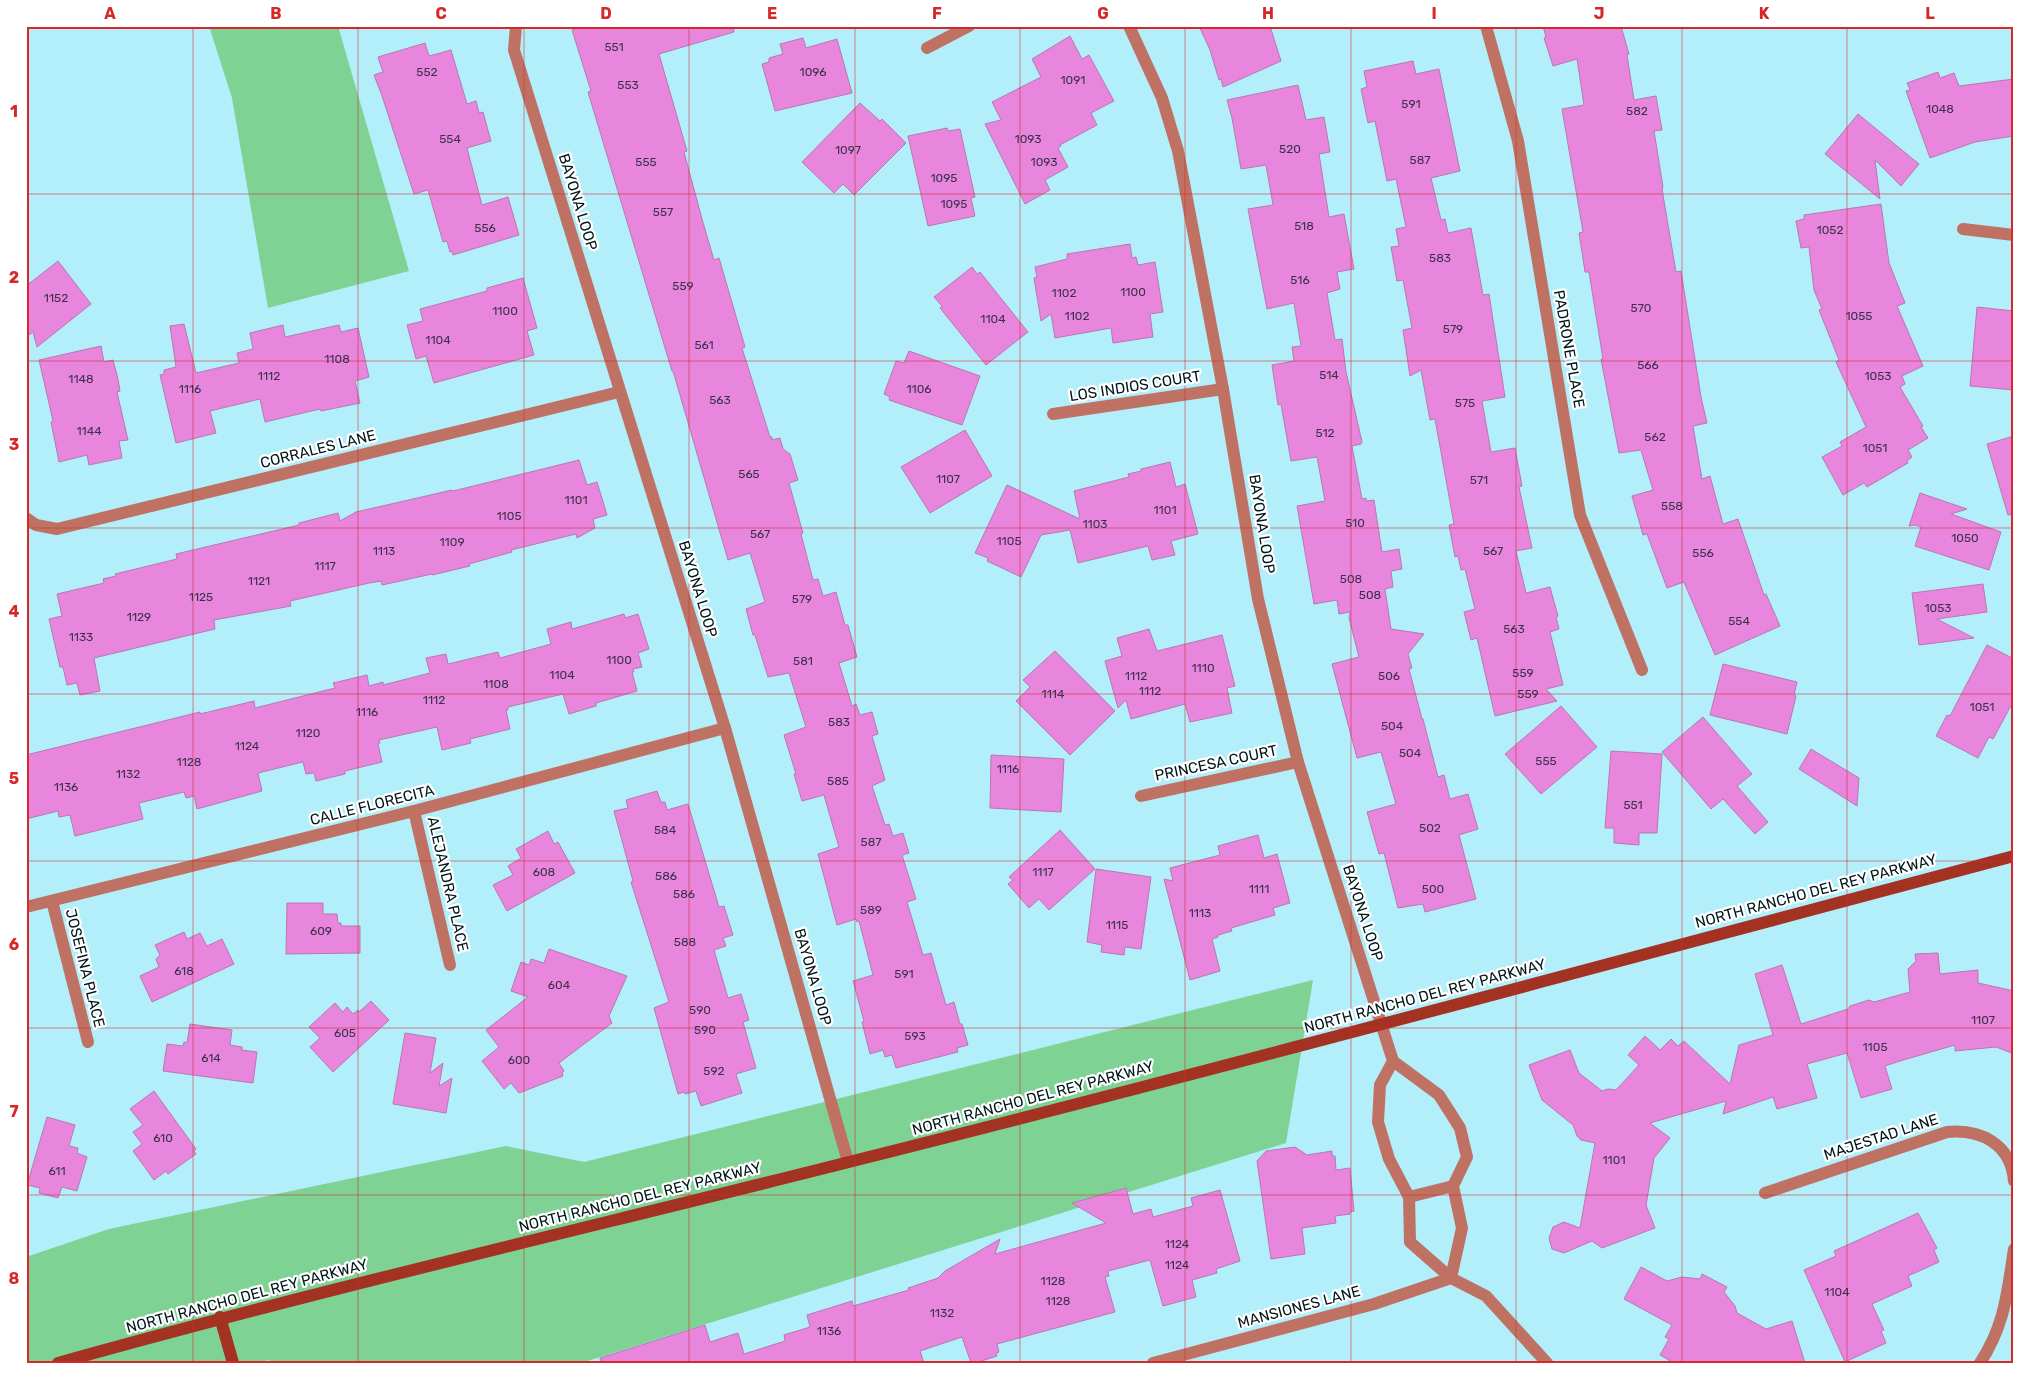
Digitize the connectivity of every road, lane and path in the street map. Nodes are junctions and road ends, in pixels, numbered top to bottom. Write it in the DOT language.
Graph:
graph roads {
  1 [pos="516,26"];
  2 [pos="969,26"];
  3 [pos="1129,26"];
  4 [pos="1486,26"];
  5 [pos="927,48"];
  6 [pos="1963,229"];
  7 [pos="2014,235"];
  8 [pos="1223,389"];
  9 [pos="619,392"];
  10 [pos="1053,414"];
  11 [pos="26,518"];
  12 [pos="1642,670"];
  13 [pos="725,728"];
  14 [pos="1298,762"];
  15 [pos="1142,796"];
  16 [pos="414,811"];
  17 [pos="2014,856"];
  18 [pos="52,901"];
  19 [pos="26,907"];
  20 [pos="450,965"];
  21 [pos="1382,1024"];
  22 [pos="88,1042"];
  23 [pos="1393,1062"];
  24 [pos="848,1162"];
  25 [pos="2014,1181"];
  26 [pos="1454,1186"];
  27 [pos="1765,1193"];
  28 [pos="1408,1197"];
  29 [pos="2014,1249"];
  30 [pos="1452,1278"];
  31 [pos="220,1317"];
  32 [pos="58,1363"];
  33 [pos="233,1363"];
  34 [pos="1153,1363"];
  35 [pos="1547,1363"];
  36 [pos="1980,1363"];
  1 -- 9 [label="street, BAYONA LOOP"];
  2 -- 5 [label="street"];
  3 -- 8 [label="street, BAYONA LOOP"];
  4 -- 12 [label="street, PADRONE PLACE"];
  6 -- 7 [label="street"];
  8 -- 10 [label="street, LOS INDIOS COURT"];
  8 -- 14 [label="street, BAYONA LOOP"];
  9 -- 11 [label="street, CORRALES LANE"];
  9 -- 13 [label="street, BAYONA LOOP"];
  13 -- 16 [label="street, CALLE FLORECITA"];
  13 -- 24 [label="street, BAYONA LOOP"];
  14 -- 15 [label="street, PRINCESA COURT"];
  14 -- 21 [label="street, BAYONA LOOP"];
  16 -- 18 [label="street, CALLE FLORECITA"];
  16 -- 20 [label="street, ALEJANDRA PLACE"];
  17 -- 21 [label="street, NORTH RANCHO DEL REY PARKWAY"];
  18 -- 19 [label="street, CALLE FLORECITA"];
  18 -- 22 [label="street, JOSEFINA PLACE"];
  21 -- 23 [label="street, BAYONA LOOP"];
  21 -- 24 [label="street, NORTH RANCHO DEL REY PARKWAY"];
  23 -- 26 [label="street"];
  23 -- 28 [label="street"];
  24 -- 31 [label="street, NORTH RANCHO DEL REY PARKWAY"];
  25 -- 27 [label="street, MAJESTAD LANE"];
  26 -- 28 [label="street"];
  26 -- 30 [label="street"];
  28 -- 30 [label="street"];
  29 -- 36 [label="street"];
  30 -- 34 [label="street, MANSIONES LANE"];
  30 -- 35 [label="street"];
  31 -- 32 [label="street, NORTH RANCHO DEL REY PARKWAY"];
  31 -- 33 [label="street"];
}
